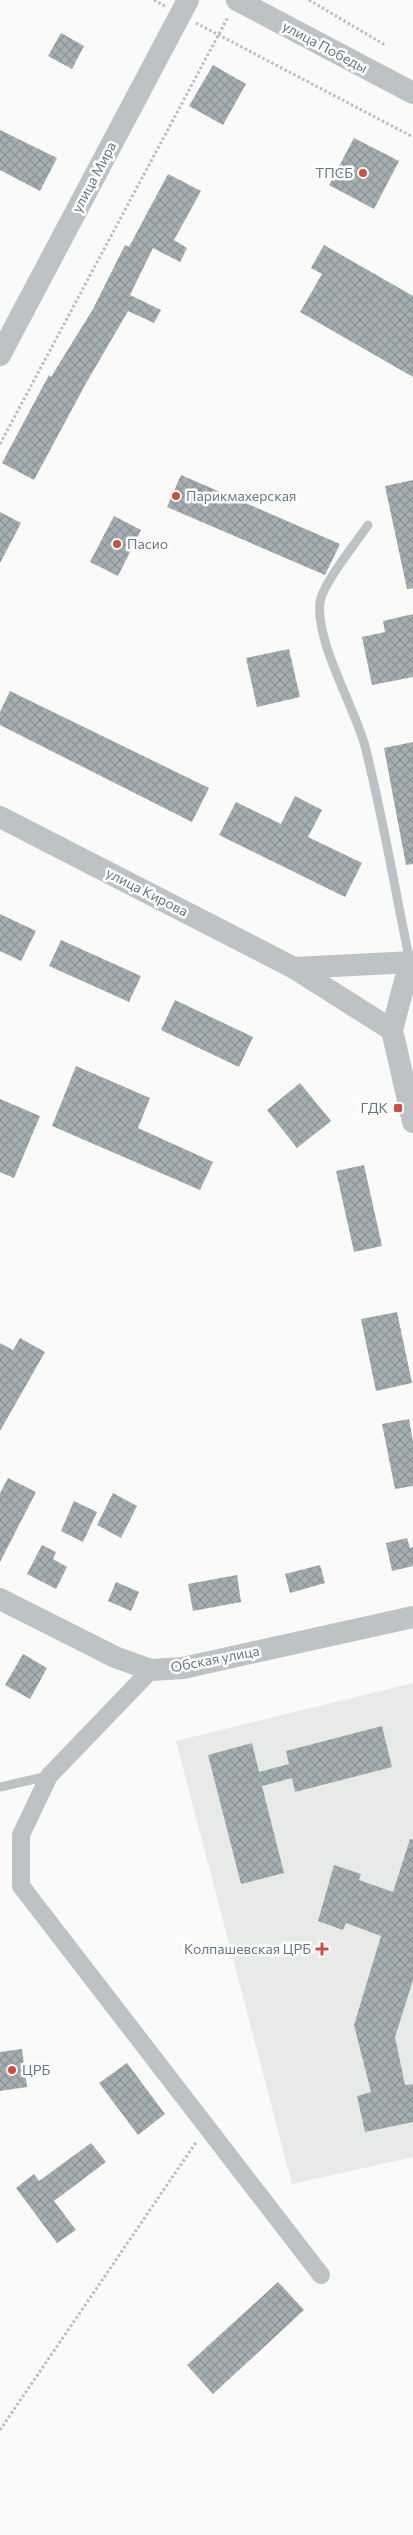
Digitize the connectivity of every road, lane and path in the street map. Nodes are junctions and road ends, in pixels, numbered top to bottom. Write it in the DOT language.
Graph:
graph roads {
  1 [pos="154,0"];
  2 [pos="206,0"];
  3 [pos="237,0"];
  4 [pos="309,0"];
  5 [pos="182,5"];
  6 [pos="218,35"];
  7 [pos="386,45"];
  8 [pos="413,93"];
  9 [pos="413,137"];
  10 [pos="0,355"];
  11 [pos="0,444"];
  12 [pos="368,525"];
  13 [pos="0,817"];
  14 [pos="412,962"];
  15 [pos="294,968"];
  16 [pos="392,1030"];
  17 [pos="413,1122"];
  18 [pos="0,1599"];
  19 [pos="413,1617"];
  20 [pos="151,1670"];
  21 [pos="49,1776"];
  22 [pos="0,1788"];
  23 [pos="206,2127"];
  24 [pos="321,2275"];
  25 [pos="0,2430"];
  1 -- 5 [label="path"];
  2 -- 5 [label="street"];
  3 -- 8 [label="street, улица Победы"];
  4 -- 7 [label="path"];
  5 -- 6 [label="path"];
  5 -- 10 [label="street, улица Мира"];
  6 -- 9 [label="path"];
  6 -- 11 [label="path"];
  12 -- 14 [label="lane"];
  13 -- 15 [label="street, улица Кирова"];
  14 -- 15 [label="street"];
  14 -- 16 [label="street"];
  15 -- 16 [label="street, улица Кирова"];
  16 -- 17 [label="street"];
  18 -- 20 [label="street, Обская улица"];
  19 -- 20 [label="street, Обская улица"];
  20 -- 21 [label="street"];
  21 -- 22 [label="lane"];
  21 -- 23 [label="street"];
  23 -- 24 [label="street"];
  23 -- 25 [label="path"];
}
